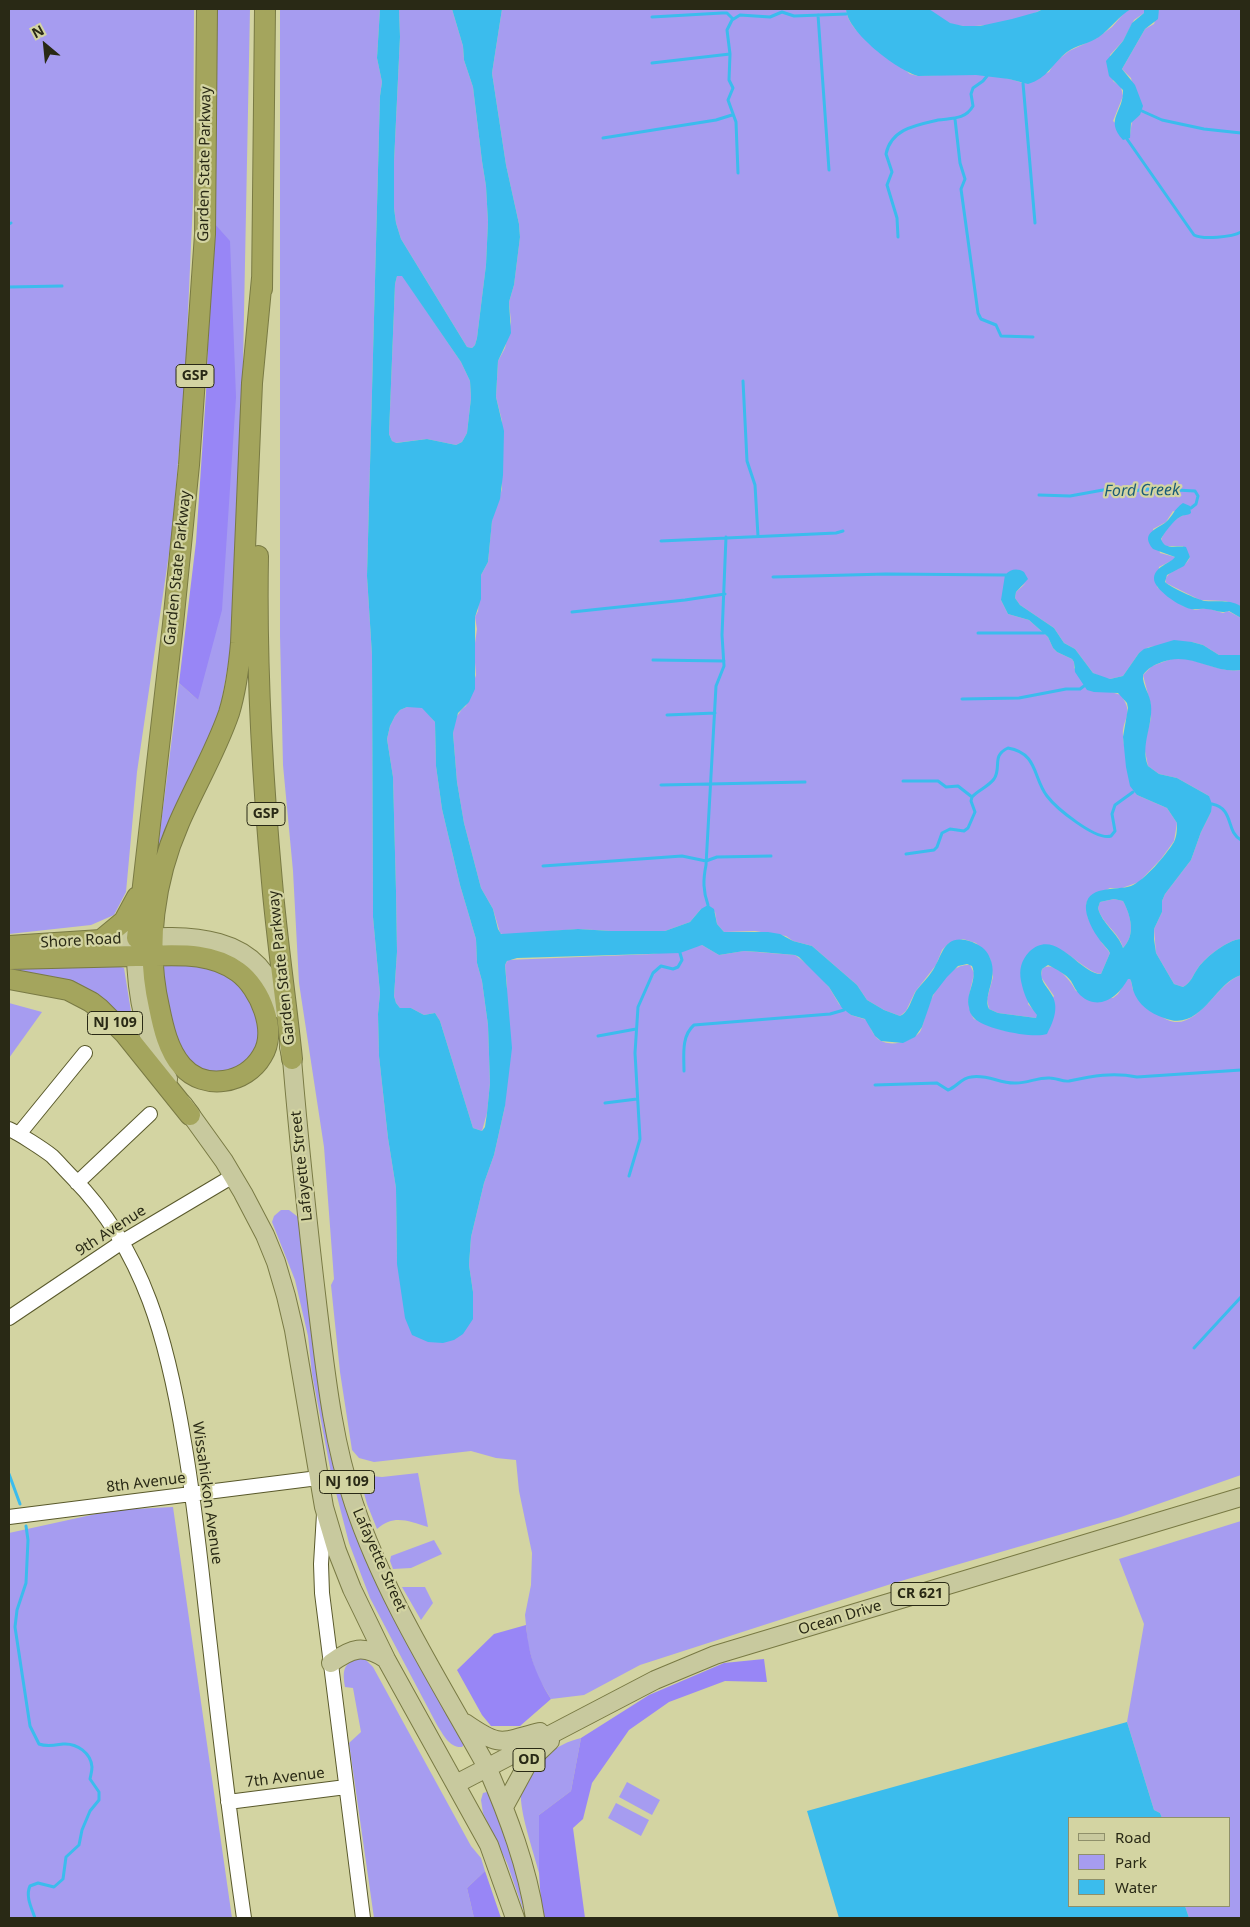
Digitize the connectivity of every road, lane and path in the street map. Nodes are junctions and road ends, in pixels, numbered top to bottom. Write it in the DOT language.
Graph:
graph roads {
  1 [pos="207,9"];
  2 [pos="265,9"];
  3 [pos="262,278"];
  4 [pos="141,888"];
  5 [pos="101,940"];
  6 [pos="9,946"];
  7 [pos="144,947"];
  8 [pos="9,959"];
  9 [pos="9,979"];
  10 [pos="85,1053"];
  11 [pos="292,1059"];
  12 [pos="150,1114"];
  13 [pos="190,1115"];
  14 [pos="14,1132"];
  15 [pos="233,1176"];
  16 [pos="77,1183"];
  17 [pos="122,1242"];
  18 [pos="9,1318"];
  19 [pos="318,1478"];
  20 [pos="193,1494"];
  21 [pos="1241,1498"];
  22 [pos="324,1507"];
  23 [pos="9,1517"];
  24 [pos="386,1659"];
  25 [pos="331,1663"];
  26 [pos="461,1719"];
  27 [pos="570,1724"];
  28 [pos="487,1767"];
  29 [pos="456,1784"];
  30 [pos="346,1787"];
  31 [pos="228,1802"];
  32 [pos="504,1807"];
  33 [pos="244,1918"];
  34 [pos="363,1918"];
  35 [pos="515,1918"];
  36 [pos="535,1918"];
  1 -- 4 [label="highway, Garden State Parkway / GSP"];
  2 -- 3 [label="highway, Garden State Parkway / GSP"];
  3 -- 7 [label="highway"];
  3 -- 11 [label="highway, Garden State Parkway / GSP"];
  4 -- 5 [label="highway"];
  4 -- 7 [label="highway, Garden State Parkway / GSP"];
  5 -- 6 [label="highway, Shore Road / NJ 109"];
  5 -- 7 [label="main road, Shore Road / NJ 109"];
  7 -- 7 [label="highway"];
  7 -- 8 [label="highway"];
  7 -- 11 [label="main road, NJ 109"];
  7 -- 13 [label="main road, Garden State Parkway / GSP"];
  9 -- 13 [label="highway, NJ 109"];
  10 -- 14 [label="street"];
  11 -- 26 [label="main road, Lafayette Street / NJ 109"];
  12 -- 16 [label="street"];
  13 -- 15 [label="main road, Lafayette Street / NJ 109"];
  14 -- 16 [label="street, Wissahickon Avenue"];
  15 -- 17 [label="street, 9th Avenue"];
  15 -- 19 [label="main road, Lafayette Street / NJ 109"];
  16 -- 17 [label="street, Wissahickon Avenue"];
  17 -- 18 [label="street, 9th Avenue"];
  17 -- 20 [label="street, Wissahickon Avenue"];
  19 -- 20 [label="street, 8th Avenue"];
  19 -- 22 [label="main road, Lafayette Street / NJ 109"];
  20 -- 23 [label="street, 8th Avenue"];
  20 -- 31 [label="street, Wissahickon Avenue"];
  21 -- 27 [label="main road, Ocean Drive / CR 621"];
  22 -- 24 [label="main road, Lafayette Street / NJ 109"];
  22 -- 25 [label="street"];
  24 -- 25 [label="main road"];
  24 -- 29 [label="main road, Lafayette Street / NJ 109"];
  25 -- 30 [label="street"];
  26 -- 27 [label="main road"];
  26 -- 28 [label="main road, Lafayette Street / NJ 109"];
  27 -- 28 [label="main road, Ocean Drive / CR 621"];
  27 -- 32 [label="main road, OD"];
  28 -- 29 [label="main road, Ocean Drive / CR 621"];
  28 -- 32 [label="main road, Lafayette Street / NJ 109"];
  29 -- 35 [label="main road, Lafayette Street / NJ 109"];
  30 -- 31 [label="street, 7th Avenue"];
  30 -- 34 [label="street"];
  31 -- 33 [label="street, Wissahickon Avenue"];
  32 -- 36 [label="main road, Lafayette Street / NJ 109"];
}
